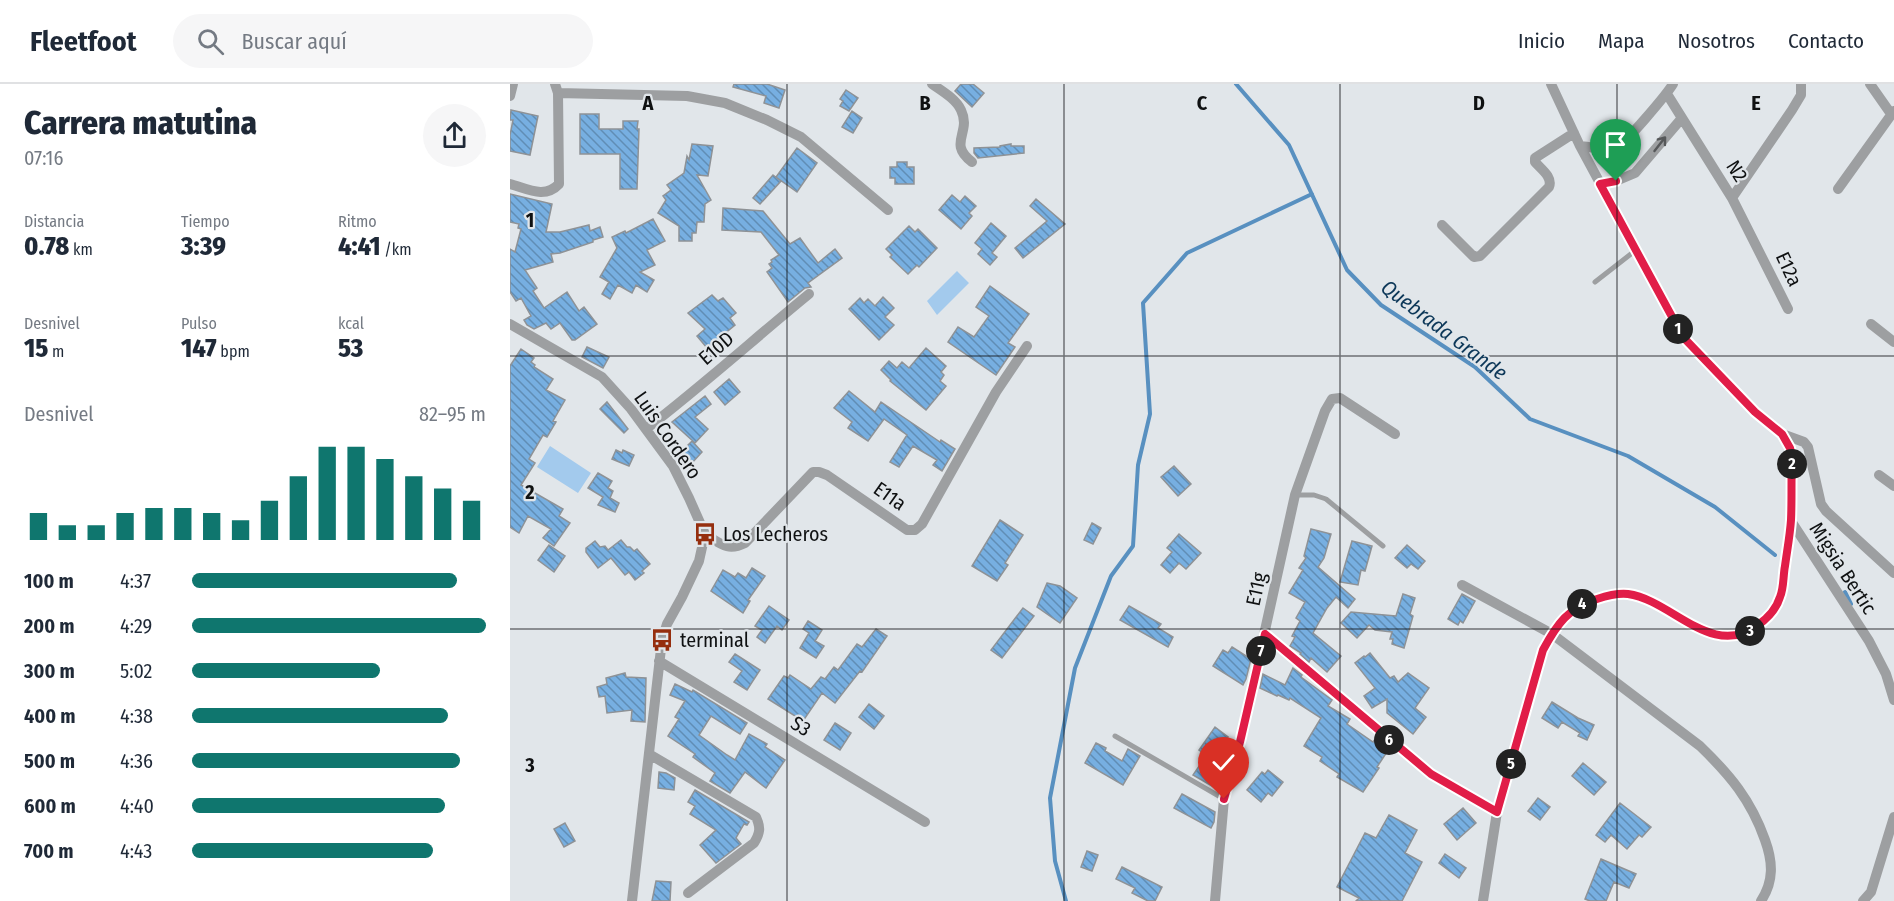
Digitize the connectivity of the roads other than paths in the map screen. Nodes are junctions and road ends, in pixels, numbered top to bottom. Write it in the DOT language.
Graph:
graph roads {
  1 [pos="513,84"];
  2 [pos="932,84"];
  3 [pos="1551,84"];
  4 [pos="1673,84"];
  5 [pos="1801,84"];
  6 [pos="1870,84"];
  7 [pos="556,88"];
  8 [pos="1667,94"];
  9 [pos="510,96"];
  10 [pos="1892,112"];
  11 [pos="1682,118"];
  12 [pos="1574,133"];
  13 [pos="1580,146"];
  14 [pos="972,162"];
  15 [pos="510,184"];
  16 [pos="1600,184"];
  17 [pos="1838,189"];
  18 [pos="1732,198"];
  19 [pos="888,210"];
  20 [pos="1442,225"];
  21 [pos="1757,245"];
  22 [pos="1636,250"];
  23 [pos="1595,282"];
  24 [pos="809,294"];
  25 [pos="1788,309"];
  26 [pos="1871,324"];
  27 [pos="512,329"];
  28 [pos="1894,342"];
  29 [pos="1027,346"];
  30 [pos="646,429"];
  31 [pos="1395,434"];
  32 [pos="1782,434"];
  33 [pos="1880,475"];
  34 [pos="1894,486"];
  35 [pos="1295,495"];
  36 [pos="1791,521"];
  37 [pos="705,534"];
  38 [pos="1383,546"];
  39 [pos="1894,573"];
  40 [pos="1462,585"];
  41 [pos="1265,634"];
  42 [pos="1552,634"];
  43 [pos="659,661"];
  44 [pos="1894,700"];
  45 [pos="1115,736"];
  46 [pos="649,754"];
  47 [pos="1224,799"];
  48 [pos="1497,812"];
  49 [pos="1894,817"];
  50 [pos="925,822"];
  51 [pos="688,893"];
  52 [pos="632,901"];
  53 [pos="1215,901"];
  54 [pos="1483,901"];
  55 [pos="1761,901"];
  56 [pos="1863,901"];
  1 -- 9 [label="street"];
  2 -- 14 [label="street"];
  3 -- 12 [label="street"];
  4 -- 8 [label="street"];
  5 -- 18 [label="street"];
  6 -- 10 [label="street"];
  7 -- 15 [label="street"];
  7 -- 19 [label="street"];
  8 -- 11 [label="street, N2"];
  8 -- 13 [label="street"];
  10 -- 17 [label="street"];
  16 -- 11 [label="street, one-way"];
  11 -- 18 [label="street, N2"];
  12 -- 13 [label="street"];
  12 -- 20 [label="street"];
  13 -- 16 [label="street"];
  16 -- 22 [label="street"];
  18 -- 21 [label="street, N2"];
  21 -- 25 [label="street, E12a"];
  22 -- 23 [label="lane"];
  22 -- 32 [label="street"];
  24 -- 30 [label="street, E10D"];
  26 -- 28 [label="street"];
  27 -- 30 [label="street, Luis Cordero"];
  29 -- 37 [label="street, E11a"];
  30 -- 37 [label="street, Luis Cordero"];
  31 -- 35 [label="street, E11g"];
  32 -- 36 [label="street"];
  32 -- 39 [label="street"];
  33 -- 34 [label="street"];
  35 -- 38 [label="lane"];
  35 -- 41 [label="street, E11g"];
  36 -- 42 [label="street"];
  36 -- 44 [label="street, Migsia Bertic"];
  37 -- 43 [label="street"];
  40 -- 42 [label="street"];
  41 -- 47 [label="street, E11g"];
  41 -- 48 [label="street"];
  42 -- 48 [label="street"];
  42 -- 55 [label="street"];
  43 -- 46 [label="street"];
  43 -- 50 [label="street, S3"];
  45 -- 47 [label="lane"];
  46 -- 51 [label="street"];
  46 -- 52 [label="street"];
  47 -- 53 [label="street, E11g"];
  48 -- 54 [label="street"];
  49 -- 56 [label="street"];
}
